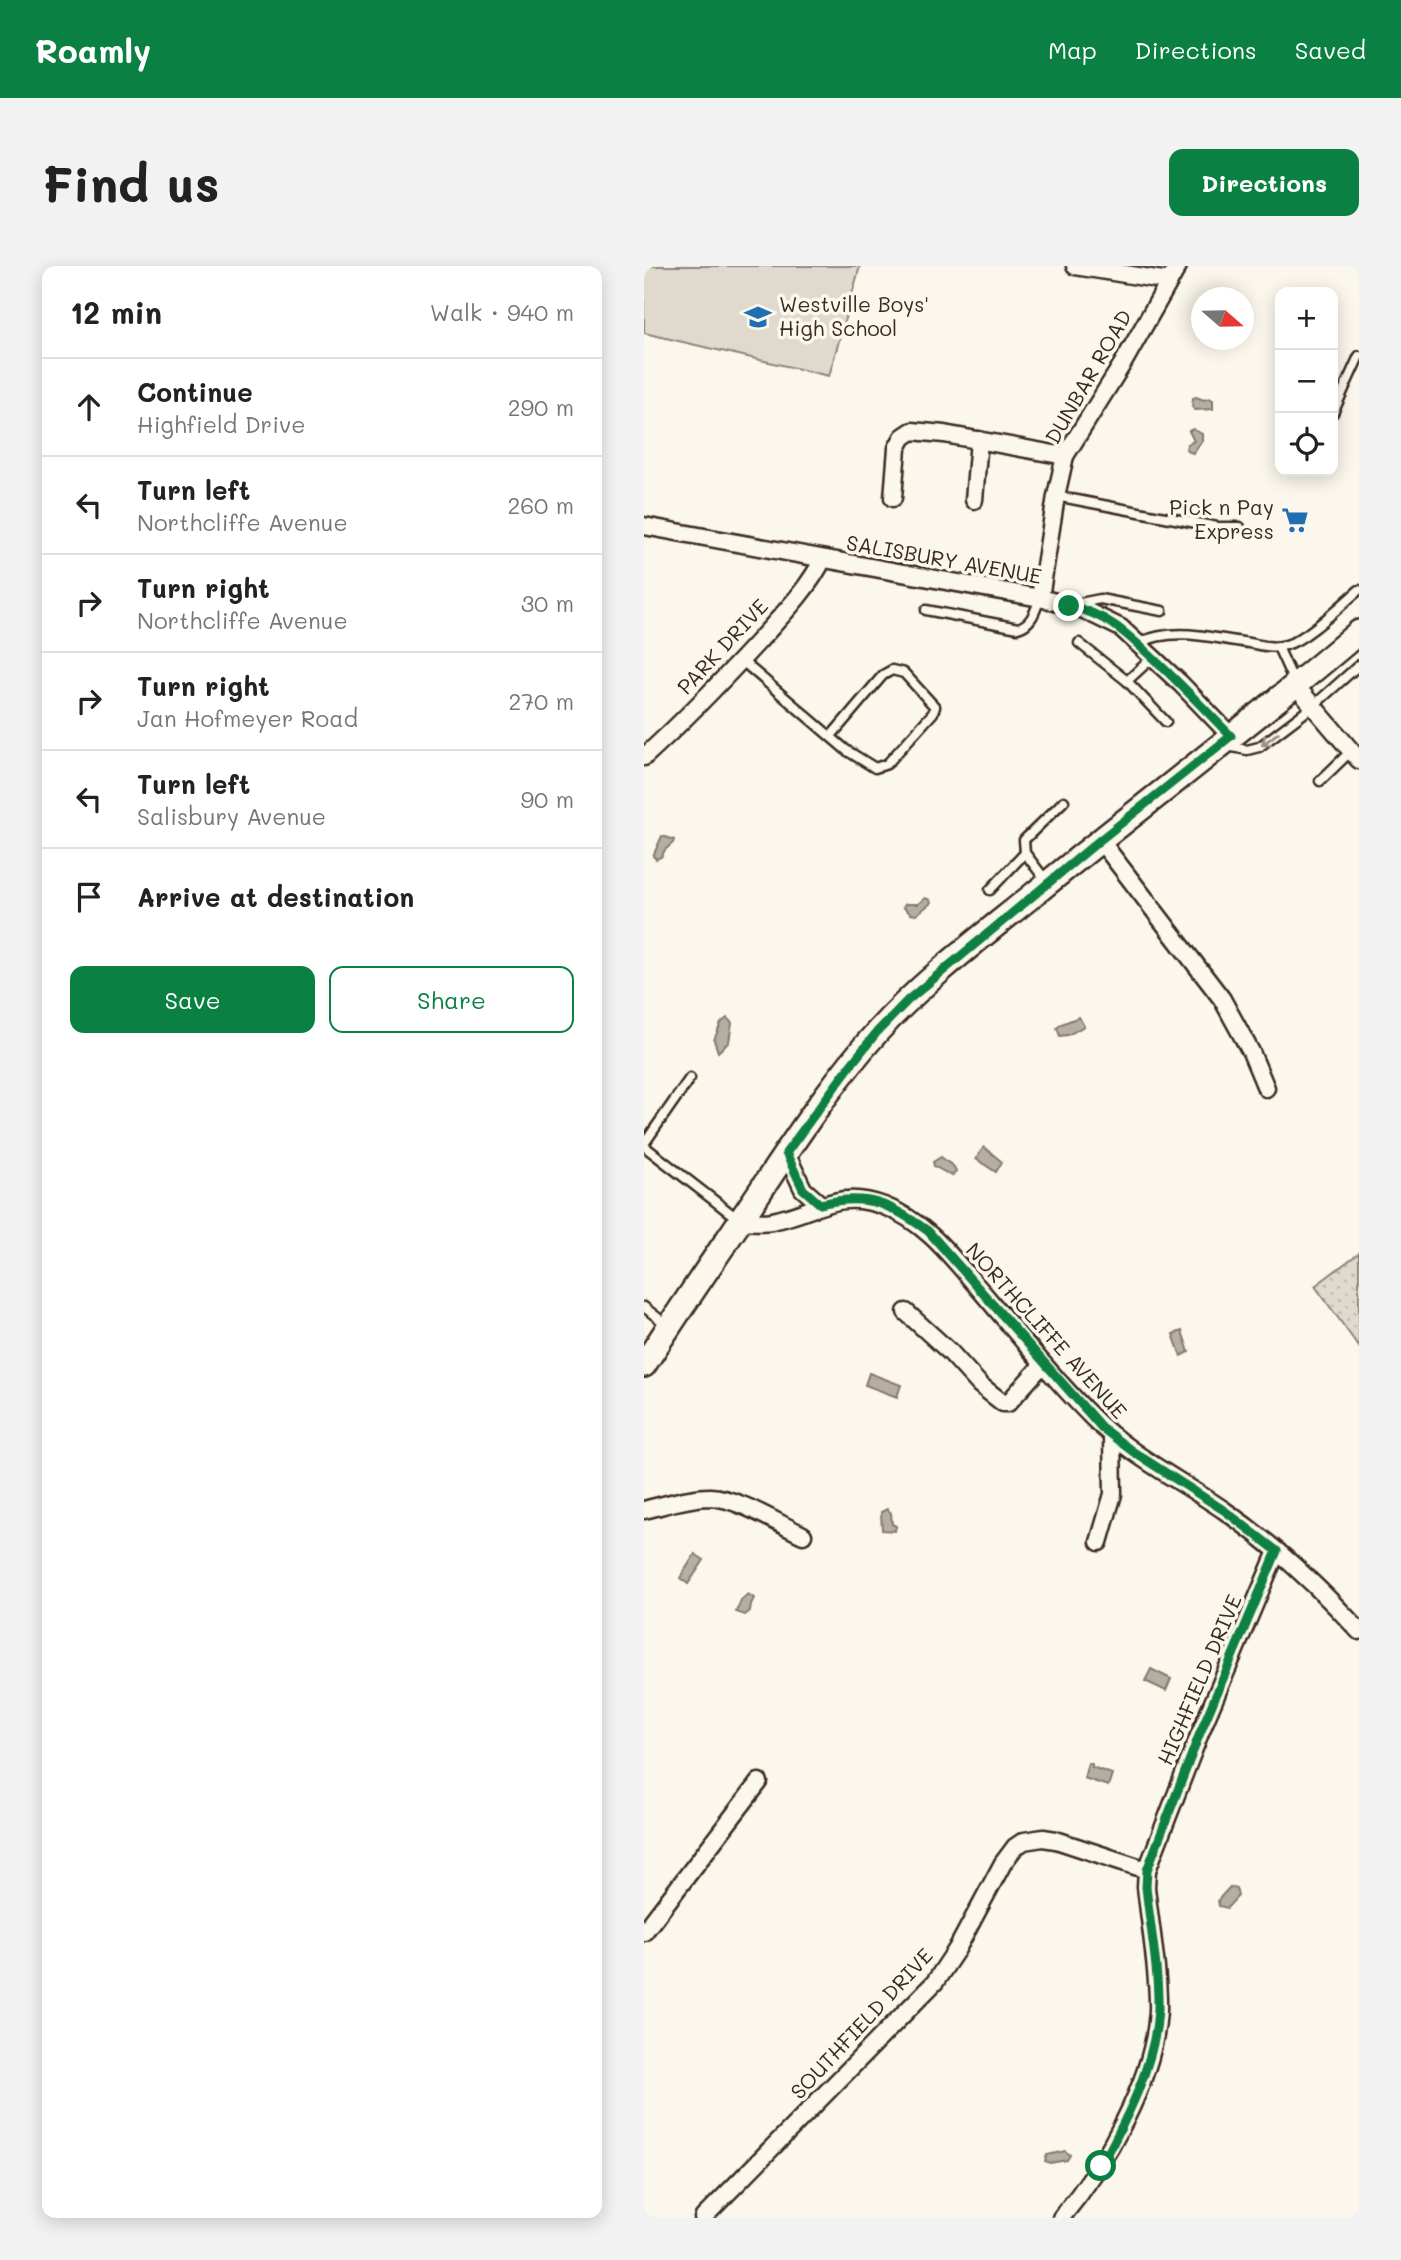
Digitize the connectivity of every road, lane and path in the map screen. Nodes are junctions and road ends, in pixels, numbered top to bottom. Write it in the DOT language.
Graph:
graph roads {
  1 [pos="1075,266"];
  2 [pos="1178,266"];
  3 [pos="1169,281"];
  4 [pos="1359,356"];
  5 [pos="1338,402"];
  6 [pos="979,440"];
  7 [pos="1065,456"];
  8 [pos="1056,496"];
  9 [pos="893,498"];
  10 [pos="974,500"];
  11 [pos="644,526"];
  12 [pos="1240,527"];
  13 [pos="823,559"];
  14 [pos="1359,590"];
  15 [pos="1040,598"];
  16 [pos="1069,606"];
  17 [pos="926,610"];
  18 [pos="1162,611"];
  19 [pos="1359,632"];
  20 [pos="1079,643"];
  21 [pos="1138,643"];
  22 [pos="1278,647"];
  23 [pos="1152,658"];
  24 [pos="741,660"];
  25 [pos="1359,665"];
  26 [pos="1127,681"];
  27 [pos="1296,686"];
  28 [pos="1312,707"];
  29 [pos="1166,722"];
  30 [pos="831,736"];
  31 [pos="1226,740"];
  32 [pos="1355,756"];
  33 [pos="644,757"];
  34 [pos="1320,780"];
  35 [pos="1064,800"];
  36 [pos="1100,840"];
  37 [pos="1025,853"];
  38 [pos="1047,883"];
  39 [pos="990,890"];
  40 [pos="690,1078"];
  41 [pos="1266,1088"];
  42 [pos="644,1145"];
  43 [pos="786,1153"];
  44 [pos="820,1204"];
  45 [pos="740,1221"];
  46 [pos="644,1307"];
  47 [pos="906,1312"];
  48 [pos="669,1326"];
  49 [pos="1043,1364"];
  50 [pos="644,1365"];
  51 [pos="1112,1436"];
  52 [pos="644,1510"];
  53 [pos="803,1535"];
  54 [pos="1099,1542"];
  55 [pos="1277,1551"];
  56 [pos="1359,1631"];
  57 [pos="759,1782"];
  58 [pos="1147,1870"];
  59 [pos="644,1932"];
  60 [pos="704,2218"];
  61 [pos="1060,2218"];
  1 -- 3 [label="street"];
  2 -- 3 [label="street, DUNBAR ROAD"];
  3 -- 7 [label="street, DUNBAR ROAD"];
  4 -- 5 [label="lane"];
  6 -- 7 [label="street"];
  6 -- 9 [label="street"];
  6 -- 10 [label="street"];
  7 -- 8 [label="street, DUNBAR ROAD"];
  8 -- 12 [label="lane"];
  8 -- 15 [label="street, DUNBAR ROAD"];
  11 -- 13 [label="street, SALISBURY AVENUE"];
  13 -- 15 [label="street, SALISBURY AVENUE"];
  13 -- 24 [label="street, PARK DRIVE"];
  14 -- 22 [label="lane"];
  15 -- 16 [label="street, SALISBURY AVENUE"];
  15 -- 17 [label="lane"];
  16 -- 18 [label="lane"];
  16 -- 21 [label="street, SALISBURY AVENUE"];
  19 -- 27 [label="street"];
  20 -- 26 [label="lane"];
  21 -- 22 [label="lane"];
  21 -- 23 [label="street, SALISBURY AVENUE"];
  22 -- 27 [label="lane"];
  23 -- 26 [label="lane"];
  23 -- 31 [label="street, SALISBURY AVENUE"];
  24 -- 30 [label="lane"];
  24 -- 33 [label="street, PARK DRIVE"];
  25 -- 28 [label="lane"];
  26 -- 29 [label="lane"];
  27 -- 28 [label="street"];
  27 -- 31 [label="street"];
  28 -- 31 [label="lane, one-way"];
  28 -- 32 [label="street"];
  30 -- 30 [label="lane"];
  31 -- 36 [label="street"];
  32 -- 34 [label="lane"];
  35 -- 37 [label="lane"];
  36 -- 38 [label="street"];
  36 -- 41 [label="street"];
  37 -- 38 [label="lane"];
  37 -- 39 [label="lane"];
  38 -- 43 [label="street"];
  40 -- 42 [label="lane"];
  42 -- 45 [label="lane"];
  43 -- 44 [label="street"];
  43 -- 45 [label="street"];
  44 -- 45 [label="street, NORTHCLIFFE AVENUE"];
  44 -- 49 [label="street, NORTHCLIFFE AVENUE"];
  45 -- 48 [label="street"];
  46 -- 48 [label="lane"];
  47 -- 49 [label="street"];
  48 -- 50 [label="street"];
  49 -- 51 [label="street, NORTHCLIFFE AVENUE"];
  51 -- 54 [label="street"];
  51 -- 55 [label="street, NORTHCLIFFE AVENUE"];
  52 -- 53 [label="street"];
  55 -- 56 [label="street, NORTHCLIFFE AVENUE"];
  55 -- 58 [label="street, HIGHFIELD DRIVE"];
  57 -- 59 [label="street"];
  58 -- 60 [label="street, SOUTHFIELD DRIVE"];
  58 -- 61 [label="street, HIGHFIELD DRIVE"];
}
